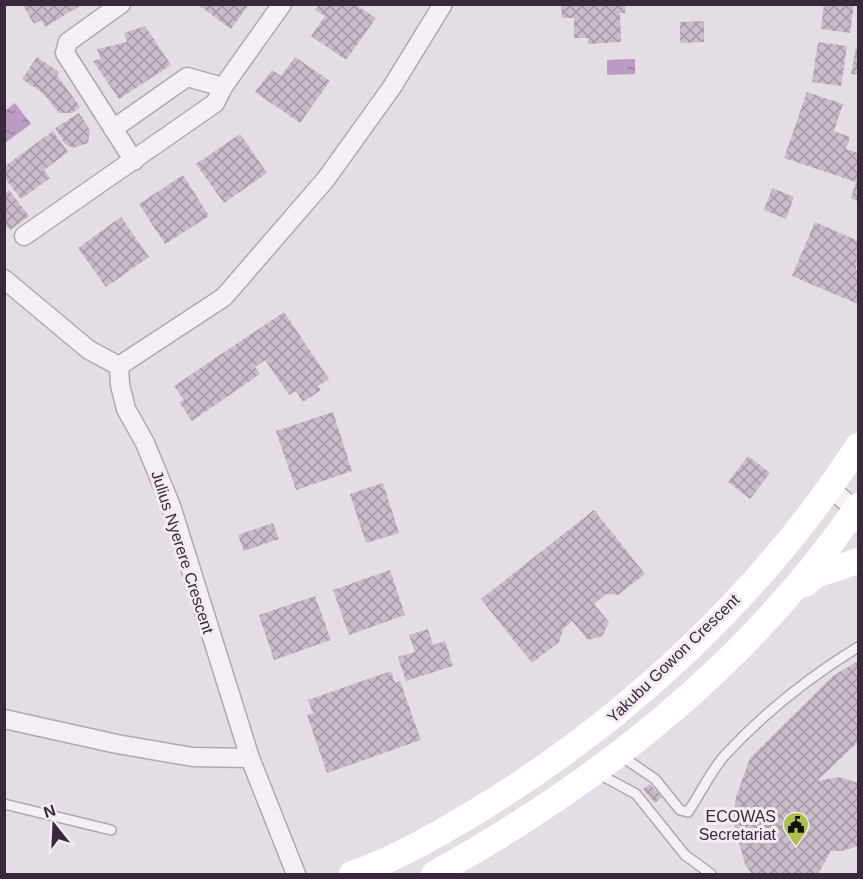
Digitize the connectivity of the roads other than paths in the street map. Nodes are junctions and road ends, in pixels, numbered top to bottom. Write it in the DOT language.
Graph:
graph roads {
  1 [pos="121,4"];
  2 [pos="282,4"];
  3 [pos="443,4"];
  4 [pos="223,87"];
  5 [pos="114,129"];
  6 [pos="134,161"];
  7 [pos="24,236"];
  8 [pos="4,279"];
  9 [pos="119,366"];
  10 [pos="854,461"];
  11 [pos="830,488"];
  12 [pos="858,509"];
  13 [pos="858,561"];
  14 [pos="792,593"];
  15 [pos="858,647"];
  16 [pos="4,719"];
  17 [pos="620,755"];
  18 [pos="250,758"];
  19 [pos="597,773"];
  20 [pos="4,804"];
  21 [pos="111,830"];
  22 [pos="296,874"];
  23 [pos="352,874"];
  24 [pos="434,874"];
  25 [pos="711,874"];
  1 -- 5 [label="street"];
  2 -- 4 [label="street"];
  3 -- 9 [label="street"];
  4 -- 5 [label="street"];
  4 -- 6 [label="street"];
  5 -- 6 [label="street"];
  6 -- 7 [label="street"];
  8 -- 9 [label="street"];
  9 -- 18 [label="street, Julius Nyerere Crescent"];
  10 -- 11 [label="main road, Yakubu Gowon Crescent"];
  11 -- 12 [label="street"];
  11 -- 23 [label="main road, Yakubu Gowon Crescent"];
  12 -- 14 [label="main road, Yakubu Gowon Crescent"];
  13 -- 14 [label="main road"];
  14 -- 17 [label="main road, Yakubu Gowon Crescent"];
  15 -- 17 [label="lane"];
  16 -- 18 [label="street"];
  17 -- 19 [label="main road, Yakubu Gowon Crescent"];
  18 -- 22 [label="street, Julius Nyerere Crescent"];
  19 -- 24 [label="main road, Yakubu Gowon Crescent"];
  19 -- 25 [label="lane"];
  20 -- 21 [label="lane"];
}
